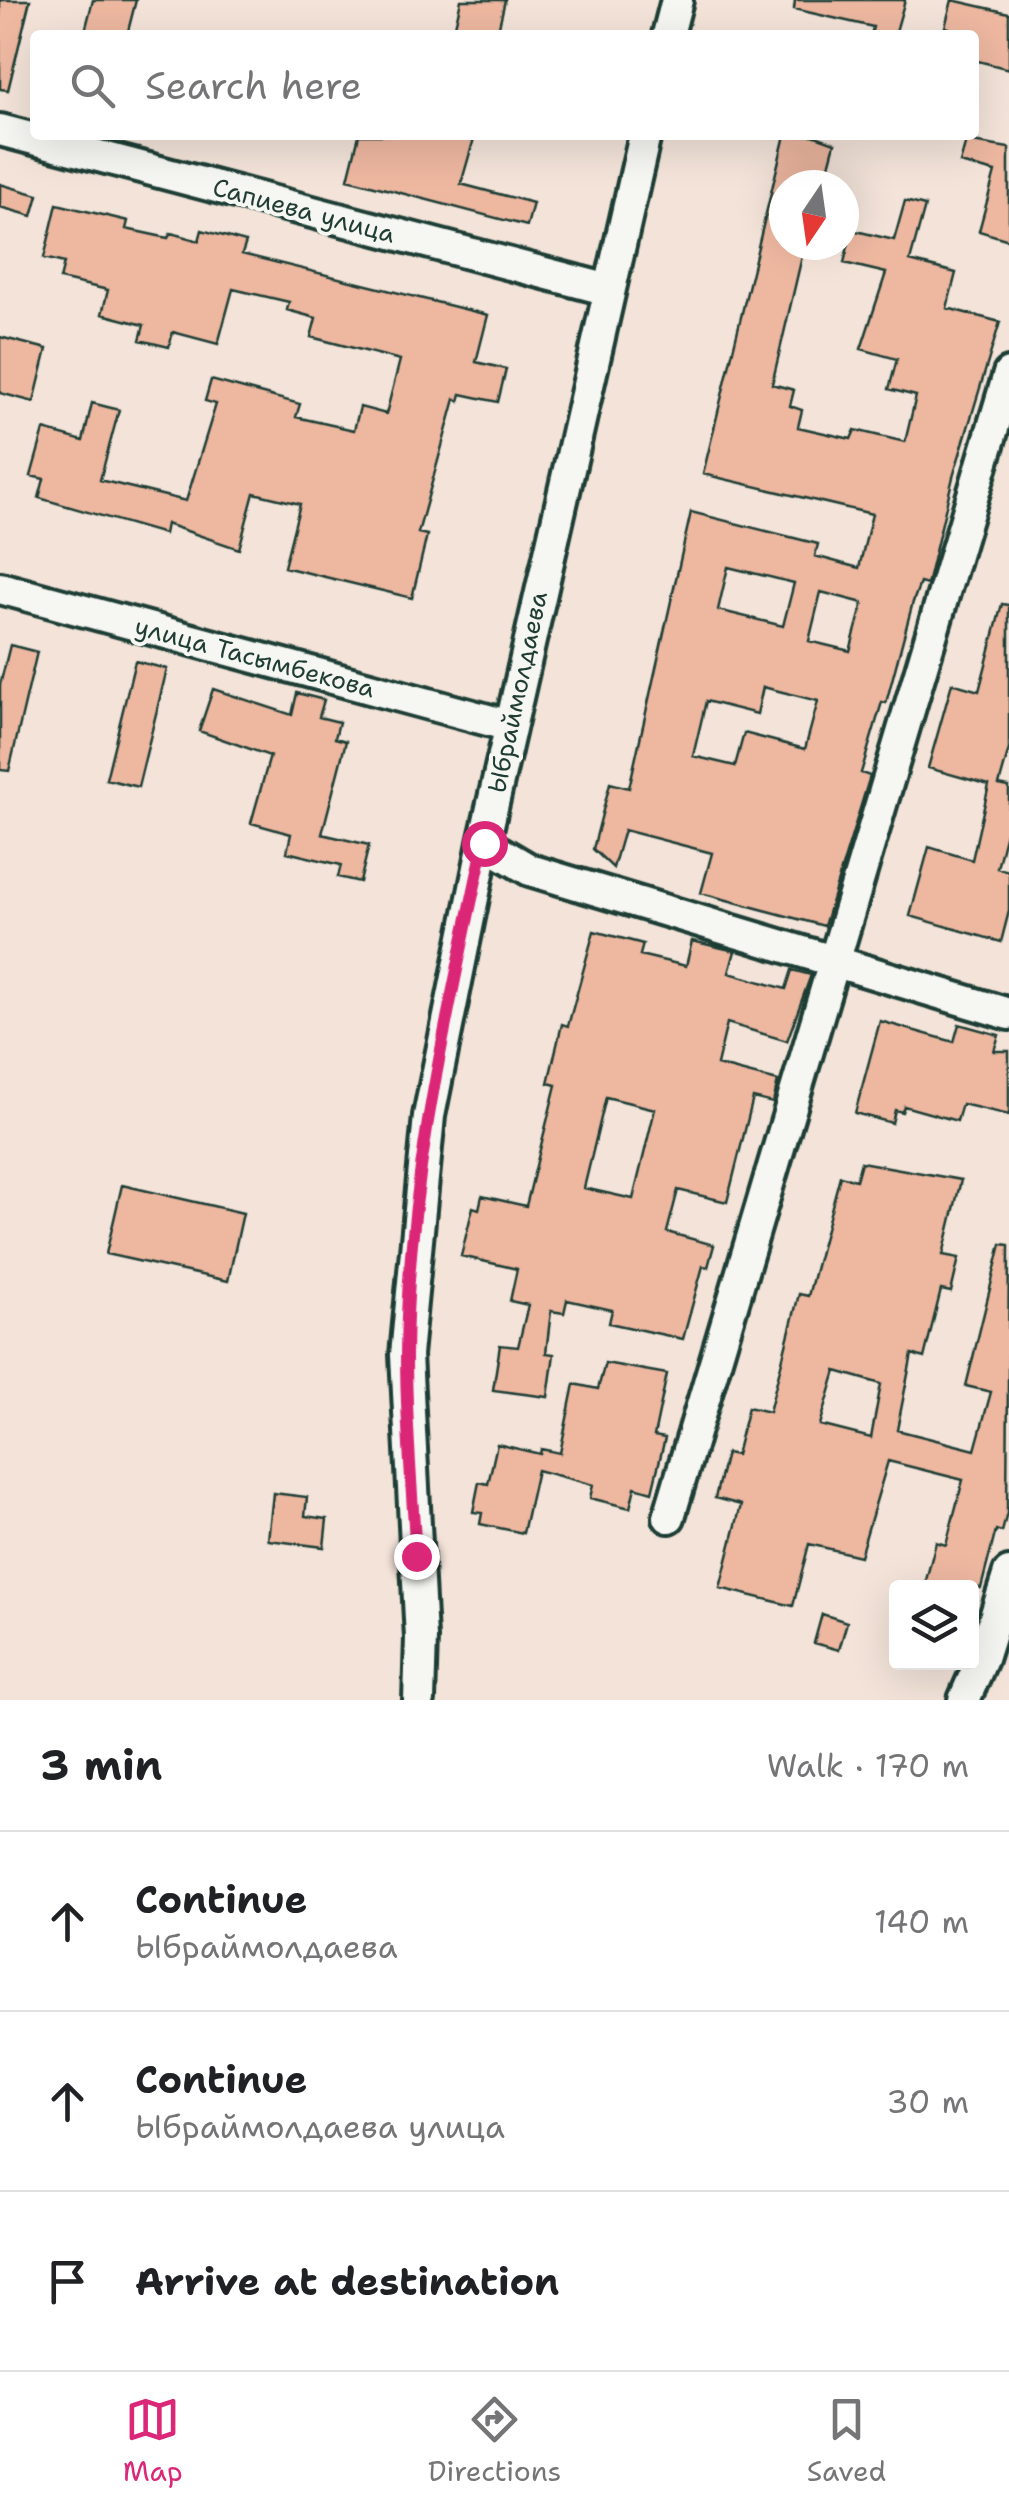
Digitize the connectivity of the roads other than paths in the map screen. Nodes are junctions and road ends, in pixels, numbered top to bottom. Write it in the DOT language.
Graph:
graph roads {
  1 [pos="677,0"];
  2 [pos="669,30"];
  3 [pos="0,130"];
  4 [pos="30,138"];
  5 [pos="38,140"];
  6 [pos="644,140"];
  7 [pos="609,290"];
  8 [pos="1009,374"];
  9 [pos="0,588"];
  10 [pos="510,726"];
  11 [pos="484,843"];
  12 [pos="835,962"];
  13 [pos="1009,1014"];
  14 [pos="669,1517"];
  15 [pos="1009,1573"];
  16 [pos="996,1662"];
  17 [pos="419,1700"];
  18 [pos="964,1700"];
  1 -- 2 [label="street"];
  3 -- 4 [label="street, Сапиева улица"];
  5 -- 7 [label="street, Сапиева улица"];
  6 -- 7 [label="street, Ыбраймолдаева"];
  7 -- 10 [label="street, Ыбраймолдаева"];
  8 -- 12 [label="street"];
  9 -- 10 [label="street, улица Тасымбекова"];
  10 -- 11 [label="street, Ыбраймолдаева"];
  11 -- 12 [label="street"];
  11 -- 17 [label="street, Ыбраймолдаева"];
  12 -- 13 [label="street"];
  12 -- 14 [label="street"];
  15 -- 16 [label="street"];
  16 -- 18 [label="street"];
}
